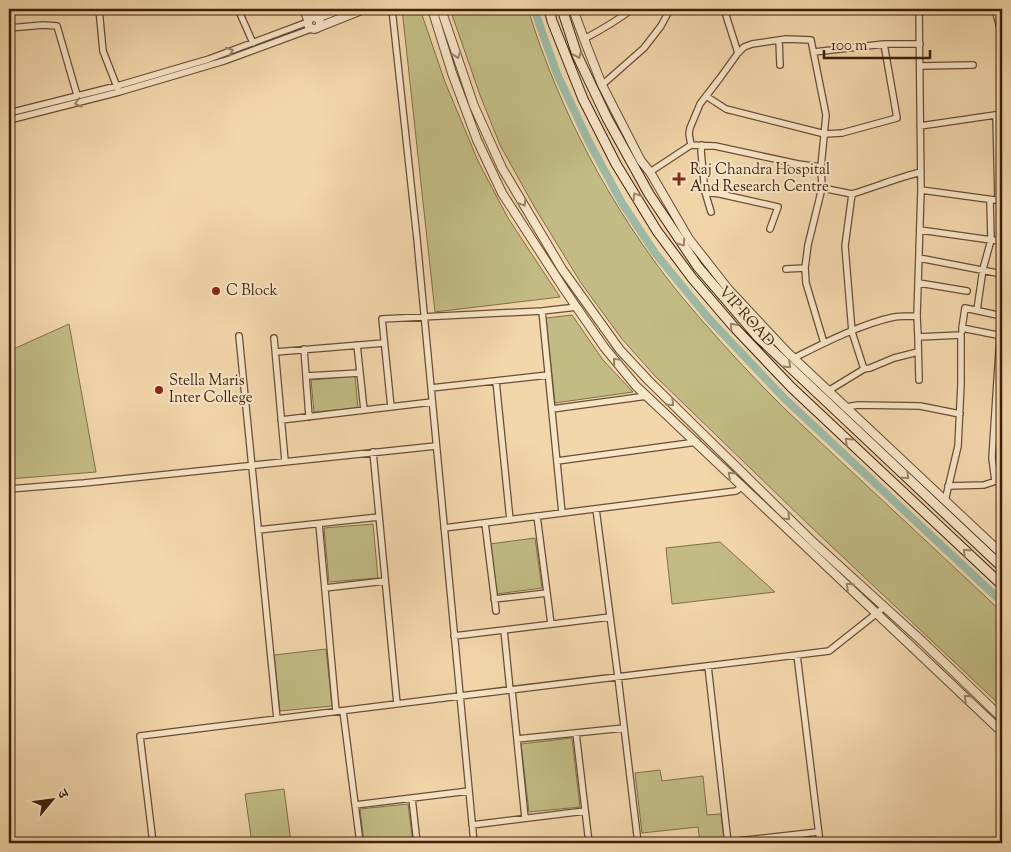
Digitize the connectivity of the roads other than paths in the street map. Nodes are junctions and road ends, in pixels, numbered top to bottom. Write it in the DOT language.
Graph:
graph roads {
  1 [pos="99,9"];
  2 [pos="238,9"];
  3 [pos="304,9"];
  4 [pos="312,9"];
  5 [pos="340,9"];
  6 [pos="364,9"];
  7 [pos="392,9"];
  8 [pos="432,9"];
  9 [pos="441,9"];
  10 [pos="549,9"];
  11 [pos="562,9"];
  12 [pos="573,9"];
  13 [pos="632,9"];
  14 [pos="670,9"];
  15 [pos="724,9"];
  16 [pos="919,9"];
  17 [pos="995,9"];
  18 [pos="313,22"];
  19 [pos="1001,26"];
  20 [pos="9,28"];
  21 [pos="1002,36"];
  22 [pos="584,39"];
  23 [pos="779,40"];
  24 [pos="253,43"];
  25 [pos="884,44"];
  26 [pos="920,44"];
  27 [pos="814,52"];
  28 [pos="738,53"];
  29 [pos="780,65"];
  30 [pos="973,65"];
  31 [pos="920,66"];
  32 [pos="602,85"];
  33 [pos="118,89"];
  34 [pos="77,95"];
  35 [pos="706,96"];
  36 [pos="9,112"];
  37 [pos="999,114"];
  38 [pos="9,120"];
  39 [pos="920,126"];
  40 [pos="825,134"];
  41 [pos="691,144"];
  42 [pos="702,145"];
  43 [pos="820,167"];
  44 [pos="650,172"];
  45 [pos="920,172"];
  46 [pos="822,188"];
  47 [pos="921,190"];
  48 [pos="705,192"];
  49 [pos="852,194"];
  50 [pos="990,200"];
  51 [pos="1000,200"];
  52 [pos="710,212"];
  53 [pos="770,229"];
  54 [pos="920,230"];
  55 [pos="991,240"];
  56 [pos="1002,241"];
  57 [pos="919,258"];
  58 [pos="805,268"];
  59 [pos="786,269"];
  60 [pos="983,270"];
  61 [pos="1002,274"];
  62 [pos="919,283"];
  63 [pos="967,291"];
  64 [pos="577,307"];
  65 [pos="977,310"];
  66 [pos="542,311"];
  67 [pos="917,316"];
  68 [pos="1002,316"];
  69 [pos="424,317"];
  70 [pos="962,328"];
  71 [pos="852,332"];
  72 [pos="961,335"];
  73 [pos="1001,335"];
  74 [pos="239,336"];
  75 [pos="918,337"];
  76 [pos="274,338"];
  77 [pos="384,343"];
  78 [pos="824,343"];
  79 [pos="357,345"];
  80 [pos="304,349"];
  81 [pos="276,352"];
  82 [pos="918,352"];
  83 [pos="794,358"];
  84 [pos="864,369"];
  85 [pos="360,373"];
  86 [pos="548,375"];
  87 [pos="306,376"];
  88 [pos="919,380"];
  89 [pos="496,381"];
  90 [pos="431,388"];
  91 [pos="828,391"];
  92 [pos="647,396"];
  93 [pos="432,402"];
  94 [pos="390,407"];
  95 [pos="846,407"];
  96 [pos="552,409"];
  97 [pos="364,410"];
  98 [pos="960,414"];
  99 [pos="309,417"];
  100 [pos="282,420"];
  101 [pos="697,442"];
  102 [pos="436,446"];
  103 [pos="373,452"];
  104 [pos="285,461"];
  105 [pos="557,461"];
  106 [pos="251,465"];
  107 [pos="1002,479"];
  108 [pos="995,481"];
  109 [pos="743,486"];
  110 [pos="948,486"];
  111 [pos="9,489"];
  112 [pos="945,501"];
  113 [pos="596,509"];
  114 [pos="562,513"];
  115 [pos="537,516"];
  116 [pos="379,517"];
  117 [pos="510,520"];
  118 [pos="485,523"];
  119 [pos="319,524"];
  120 [pos="444,528"];
  121 [pos="258,530"];
  122 [pos="1002,554"];
  123 [pos="1002,567"];
  124 [pos="385,582"];
  125 [pos="1002,585"];
  126 [pos="325,588"];
  127 [pos="547,593"];
  128 [pos="494,599"];
  129 [pos="884,607"];
  130 [pos="496,611"];
  131 [pos="878,614"];
  132 [pos="610,617"];
  133 [pos="551,624"];
  134 [pos="504,630"];
  135 [pos="454,636"];
  136 [pos="796,655"];
  137 [pos="708,666"];
  138 [pos="618,677"];
  139 [pos="511,690"];
  140 [pos="460,696"];
  141 [pos="397,704"];
  142 [pos="343,711"];
  143 [pos="336,712"];
  144 [pos="1002,718"];
  145 [pos="277,719"];
  146 [pos="624,728"];
  147 [pos="1002,732"];
  148 [pos="576,733"];
  149 [pos="517,739"];
  150 [pos="469,791"];
  151 [pos="412,798"];
  152 [pos="355,805"];
  153 [pos="585,811"];
  154 [pos="525,818"];
  155 [pos="472,825"];
  156 [pos="818,832"];
  157 [pos="154,843"];
  158 [pos="360,843"];
  159 [pos="417,843"];
  160 [pos="474,843"];
  161 [pos="589,843"];
  162 [pos="638,843"];
  163 [pos="719,843"];
  164 [pos="728,843"];
  165 [pos="820,843"];
  1 -- 33 [label="street"];
  2 -- 24 [label="street"];
  3 -- 18 [label="street"];
  4 -- 18 [label="street"];
  5 -- 18 [label="street"];
  6 -- 18 [label="street"];
  7 -- 69 [label="street"];
  8 -- 64 [label="street"];
  9 -- 129 [label="street, one-way"];
  125 -- 10 [label="main road, VIP ROAD, one-way"];
  11 -- 123 [label="main road, VIP ROAD, one-way"];
  12 -- 22 [label="street, VIP ROAD"];
  13 -- 22 [label="street"];
  14 -- 32 [label="street"];
  15 -- 28 [label="street"];
  16 -- 26 [label="street"];
  17 -- 19 [label="street"];
  18 -- 24 [label="street"];
  18 -- 33 [label="street"];
  19 -- 21 [label="street"];
  20 -- 34 [label="street"];
  22 -- 32 [label="street, VIP ROAD"];
  23 -- 27 [label="street"];
  23 -- 28 [label="street"];
  23 -- 29 [label="street"];
  33 -- 24 [label="street, one-way"];
  25 -- 26 [label="street"];
  25 -- 27 [label="street"];
  25 -- 40 [label="street"];
  26 -- 31 [label="street"];
  27 -- 40 [label="street"];
  28 -- 35 [label="street"];
  30 -- 31 [label="street"];
  31 -- 39 [label="street"];
  32 -- 44 [label="street, VIP ROAD"];
  33 -- 34 [label="street"];
  33 -- 38 [label="street, one-way"];
  34 -- 36 [label="street"];
  35 -- 40 [label="street"];
  35 -- 41 [label="street"];
  37 -- 39 [label="street"];
  37 -- 51 [label="street"];
  39 -- 45 [label="street"];
  40 -- 43 [label="street"];
  41 -- 42 [label="street"];
  41 -- 44 [label="street"];
  42 -- 43 [label="street"];
  42 -- 48 [label="street"];
  43 -- 46 [label="street"];
  44 -- 83 [label="street, VIP ROAD"];
  45 -- 47 [label="street"];
  45 -- 49 [label="street"];
  46 -- 49 [label="street"];
  46 -- 58 [label="street"];
  47 -- 50 [label="street"];
  47 -- 54 [label="street"];
  48 -- 52 [label="street"];
  48 -- 53 [label="street"];
  49 -- 71 [label="street"];
  50 -- 51 [label="street"];
  50 -- 55 [label="street"];
  54 -- 55 [label="street"];
  54 -- 57 [label="street"];
  55 -- 56 [label="street"];
  55 -- 60 [label="street"];
  57 -- 60 [label="street"];
  57 -- 62 [label="street"];
  58 -- 59 [label="street"];
  58 -- 78 [label="street"];
  60 -- 61 [label="street"];
  60 -- 65 [label="street"];
  62 -- 63 [label="street"];
  62 -- 67 [label="street"];
  64 -- 66 [label="street"];
  92 -- 64 [label="street, one-way"];
  65 -- 68 [label="street"];
  65 -- 70 [label="street"];
  66 -- 69 [label="street"];
  66 -- 86 [label="street"];
  67 -- 71 [label="street"];
  67 -- 75 [label="street"];
  69 -- 77 [label="street"];
  69 -- 90 [label="street"];
  70 -- 72 [label="street"];
  70 -- 73 [label="street"];
  71 -- 78 [label="street"];
  71 -- 84 [label="street"];
  72 -- 75 [label="street"];
  72 -- 98 [label="street"];
  73 -- 108 [label="street"];
  74 -- 106 [label="street"];
  75 -- 82 [label="street"];
  76 -- 81 [label="street"];
  77 -- 79 [label="street"];
  77 -- 94 [label="street"];
  78 -- 83 [label="street"];
  79 -- 80 [label="street"];
  79 -- 85 [label="street"];
  80 -- 81 [label="street"];
  80 -- 87 [label="street"];
  81 -- 100 [label="street"];
  82 -- 84 [label="street"];
  82 -- 88 [label="street"];
  83 -- 91 [label="street, VIP ROAD"];
  84 -- 91 [label="street"];
  85 -- 87 [label="street"];
  85 -- 97 [label="street"];
  86 -- 89 [label="street"];
  86 -- 96 [label="street"];
  87 -- 99 [label="street"];
  89 -- 90 [label="street"];
  89 -- 117 [label="street"];
  90 -- 93 [label="street"];
  91 -- 95 [label="street, VIP ROAD"];
  92 -- 96 [label="street"];
  92 -- 101 [label="street"];
  93 -- 94 [label="street"];
  93 -- 102 [label="street"];
  94 -- 97 [label="street"];
  95 -- 98 [label="street"];
  95 -- 112 [label="street, VIP ROAD"];
  96 -- 105 [label="street"];
  97 -- 99 [label="street"];
  98 -- 110 [label="street"];
  99 -- 100 [label="street"];
  100 -- 104 [label="street"];
  101 -- 105 [label="street"];
  109 -- 101 [label="street, one-way"];
  102 -- 103 [label="street"];
  102 -- 120 [label="street"];
  103 -- 104 [label="street"];
  103 -- 116 [label="street"];
  104 -- 106 [label="street"];
  105 -- 114 [label="street"];
  106 -- 111 [label="street"];
  106 -- 121 [label="street"];
  107 -- 108 [label="street"];
  108 -- 110 [label="street"];
  109 -- 113 [label="street"];
  131 -- 109 [label="street, one-way"];
  110 -- 112 [label="street"];
  112 -- 122 [label="street, VIP ROAD"];
  113 -- 114 [label="street"];
  113 -- 132 [label="street"];
  114 -- 115 [label="street"];
  115 -- 117 [label="street"];
  115 -- 127 [label="street"];
  116 -- 119 [label="street"];
  116 -- 124 [label="street"];
  117 -- 118 [label="street"];
  118 -- 120 [label="street"];
  118 -- 128 [label="street"];
  119 -- 121 [label="street"];
  119 -- 126 [label="street"];
  120 -- 135 [label="street"];
  121 -- 145 [label="street"];
  124 -- 126 [label="street"];
  124 -- 141 [label="street"];
  126 -- 143 [label="street"];
  127 -- 128 [label="street"];
  127 -- 133 [label="street"];
  128 -- 130 [label="street"];
  129 -- 131 [label="street"];
  129 -- 144 [label="street"];
  131 -- 136 [label="street"];
  147 -- 131 [label="street, one-way"];
  132 -- 133 [label="street"];
  132 -- 138 [label="street"];
  133 -- 134 [label="street"];
  134 -- 135 [label="street"];
  134 -- 139 [label="street"];
  135 -- 140 [label="street"];
  136 -- 137 [label="street"];
  136 -- 156 [label="street"];
  137 -- 138 [label="street"];
  137 -- 164 [label="street"];
  138 -- 139 [label="street"];
  138 -- 146 [label="street"];
  139 -- 140 [label="street"];
  139 -- 149 [label="street"];
  140 -- 141 [label="street"];
  140 -- 150 [label="street"];
  141 -- 142 [label="street"];
  142 -- 143 [label="street"];
  142 -- 152 [label="street"];
  143 -- 145 [label="street"];
  145 -- 157 [label="street"];
  146 -- 148 [label="street"];
  146 -- 162 [label="street"];
  148 -- 149 [label="street"];
  148 -- 153 [label="street"];
  149 -- 154 [label="street"];
  150 -- 151 [label="street"];
  150 -- 155 [label="street"];
  151 -- 152 [label="street"];
  151 -- 159 [label="street"];
  152 -- 158 [label="street"];
  153 -- 154 [label="street"];
  153 -- 161 [label="street"];
  154 -- 155 [label="street"];
  155 -- 160 [label="street"];
  156 -- 164 [label="street"];
  156 -- 165 [label="street"];
  163 -- 164 [label="street"];
}
